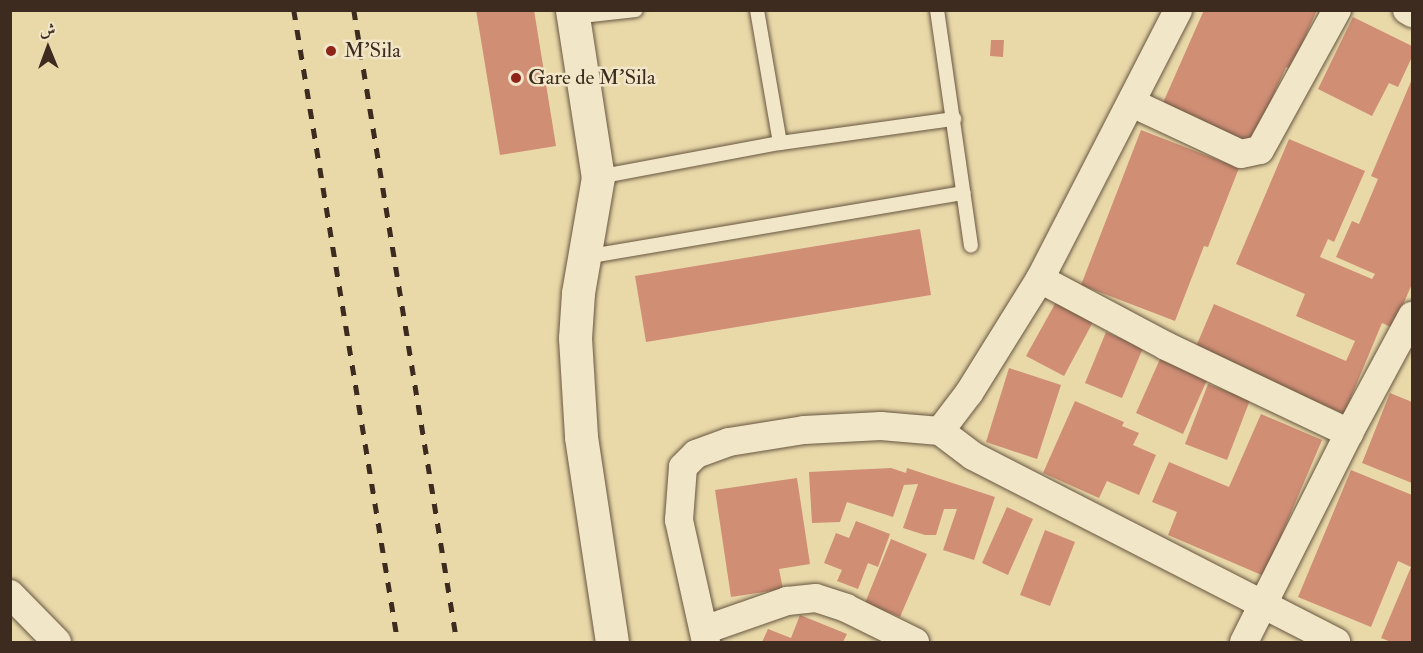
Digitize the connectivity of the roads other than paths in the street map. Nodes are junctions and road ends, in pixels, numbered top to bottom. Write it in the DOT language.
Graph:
graph roads {
  1 [pos="636,10"];
  2 [pos="757,10"];
  3 [pos="937,10"];
  4 [pos="1178,10"];
  5 [pos="1337,10"];
  6 [pos="1407,10"];
  7 [pos="1413,13"];
  8 [pos="573,14"];
  9 [pos="1132,103"];
  10 [pos="954,119"];
  11 [pos="780,143"];
  12 [pos="598,177"];
  13 [pos="964,193"];
  14 [pos="971,246"];
  15 [pos="583,257"];
  16 [pos="1040,279"];
  17 [pos="1413,316"];
  18 [pos="940,431"];
  19 [pos="1349,433"];
  20 [pos="10,594"];
  21 [pos="1262,604"];
  22 [pos="705,636"];
  23 [pos="57,642"];
  24 [pos="612,642"];
  25 [pos="915,642"];
  26 [pos="1244,642"];
  27 [pos="1335,642"];
  1 -- 8 [label="lane"];
  2 -- 11 [label="lane"];
  3 -- 10 [label="lane"];
  4 -- 9 [label="street"];
  5 -- 9 [label="street"];
  6 -- 7 [label="street"];
  8 -- 12 [label="street"];
  9 -- 16 [label="street"];
  10 -- 11 [label="lane"];
  10 -- 13 [label="lane"];
  11 -- 12 [label="lane"];
  12 -- 15 [label="street"];
  13 -- 14 [label="lane"];
  13 -- 15 [label="lane"];
  15 -- 24 [label="street"];
  16 -- 18 [label="street"];
  16 -- 19 [label="street"];
  17 -- 19 [label="street"];
  18 -- 21 [label="street"];
  18 -- 22 [label="street"];
  19 -- 21 [label="street"];
  20 -- 23 [label="street"];
  21 -- 26 [label="street"];
  21 -- 27 [label="street"];
  22 -- 25 [label="street"];
}
